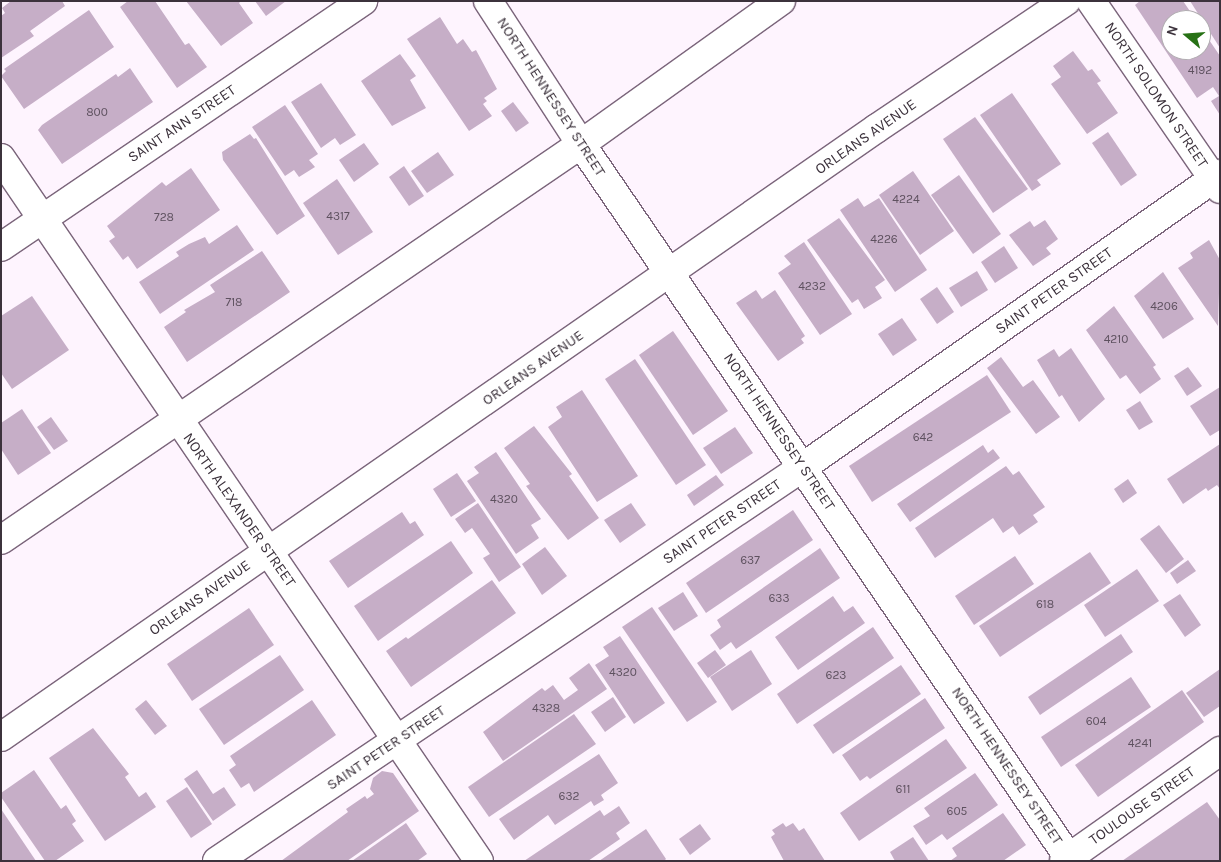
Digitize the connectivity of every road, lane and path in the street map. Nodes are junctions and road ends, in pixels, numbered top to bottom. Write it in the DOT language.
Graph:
graph roads {
  1 [pos="362,1"];
  2 [pos="488,1"];
  3 [pos="781,1"];
  4 [pos="1066,1"];
  5 [pos="1091,1"];
  6 [pos="581,144"];
  7 [pos="1,158"];
  8 [pos="1217,181"];
  9 [pos="42,218"];
  10 [pos="1,247"];
  11 [pos="671,273"];
  12 [pos="178,421"];
  13 [pos="803,467"];
  14 [pos="1,540"];
  15 [pos="268,551"];
  16 [pos="1,737"];
  17 [pos="398,741"];
  18 [pos="1220,751"];
  19 [pos="1068,860"];
  20 [pos="217,861"];
  21 [pos="479,861"];
  1 -- 9 [label="street, SAINT ANN STREET"];
  2 -- 6 [label="street, NORTH HENNESSEY STREET"];
  3 -- 6 [label="street"];
  4 -- 11 [label="street, ORLEANS AVENUE"];
  5 -- 8 [label="street, NORTH SOLOMON STREET"];
  6 -- 11 [label="street, NORTH HENNESSEY STREET"];
  6 -- 12 [label="street"];
  7 -- 9 [label="street, NORTH ALEXANDER STREET"];
  8 -- 13 [label="street, SAINT PETER STREET"];
  9 -- 10 [label="street, SAINT ANN STREET"];
  9 -- 12 [label="street, NORTH ALEXANDER STREET"];
  11 -- 13 [label="street, NORTH HENNESSEY STREET"];
  11 -- 15 [label="street, ORLEANS AVENUE"];
  12 -- 14 [label="street"];
  12 -- 15 [label="street, NORTH ALEXANDER STREET"];
  13 -- 17 [label="street, SAINT PETER STREET"];
  13 -- 19 [label="street, NORTH HENNESSEY STREET"];
  15 -- 16 [label="street, ORLEANS AVENUE"];
  15 -- 17 [label="street, NORTH ALEXANDER STREET"];
  17 -- 20 [label="street, SAINT PETER STREET"];
  17 -- 21 [label="street, NORTH ALEXANDER STREET"];
  18 -- 19 [label="street, TOULOUSE STREET"];
}
